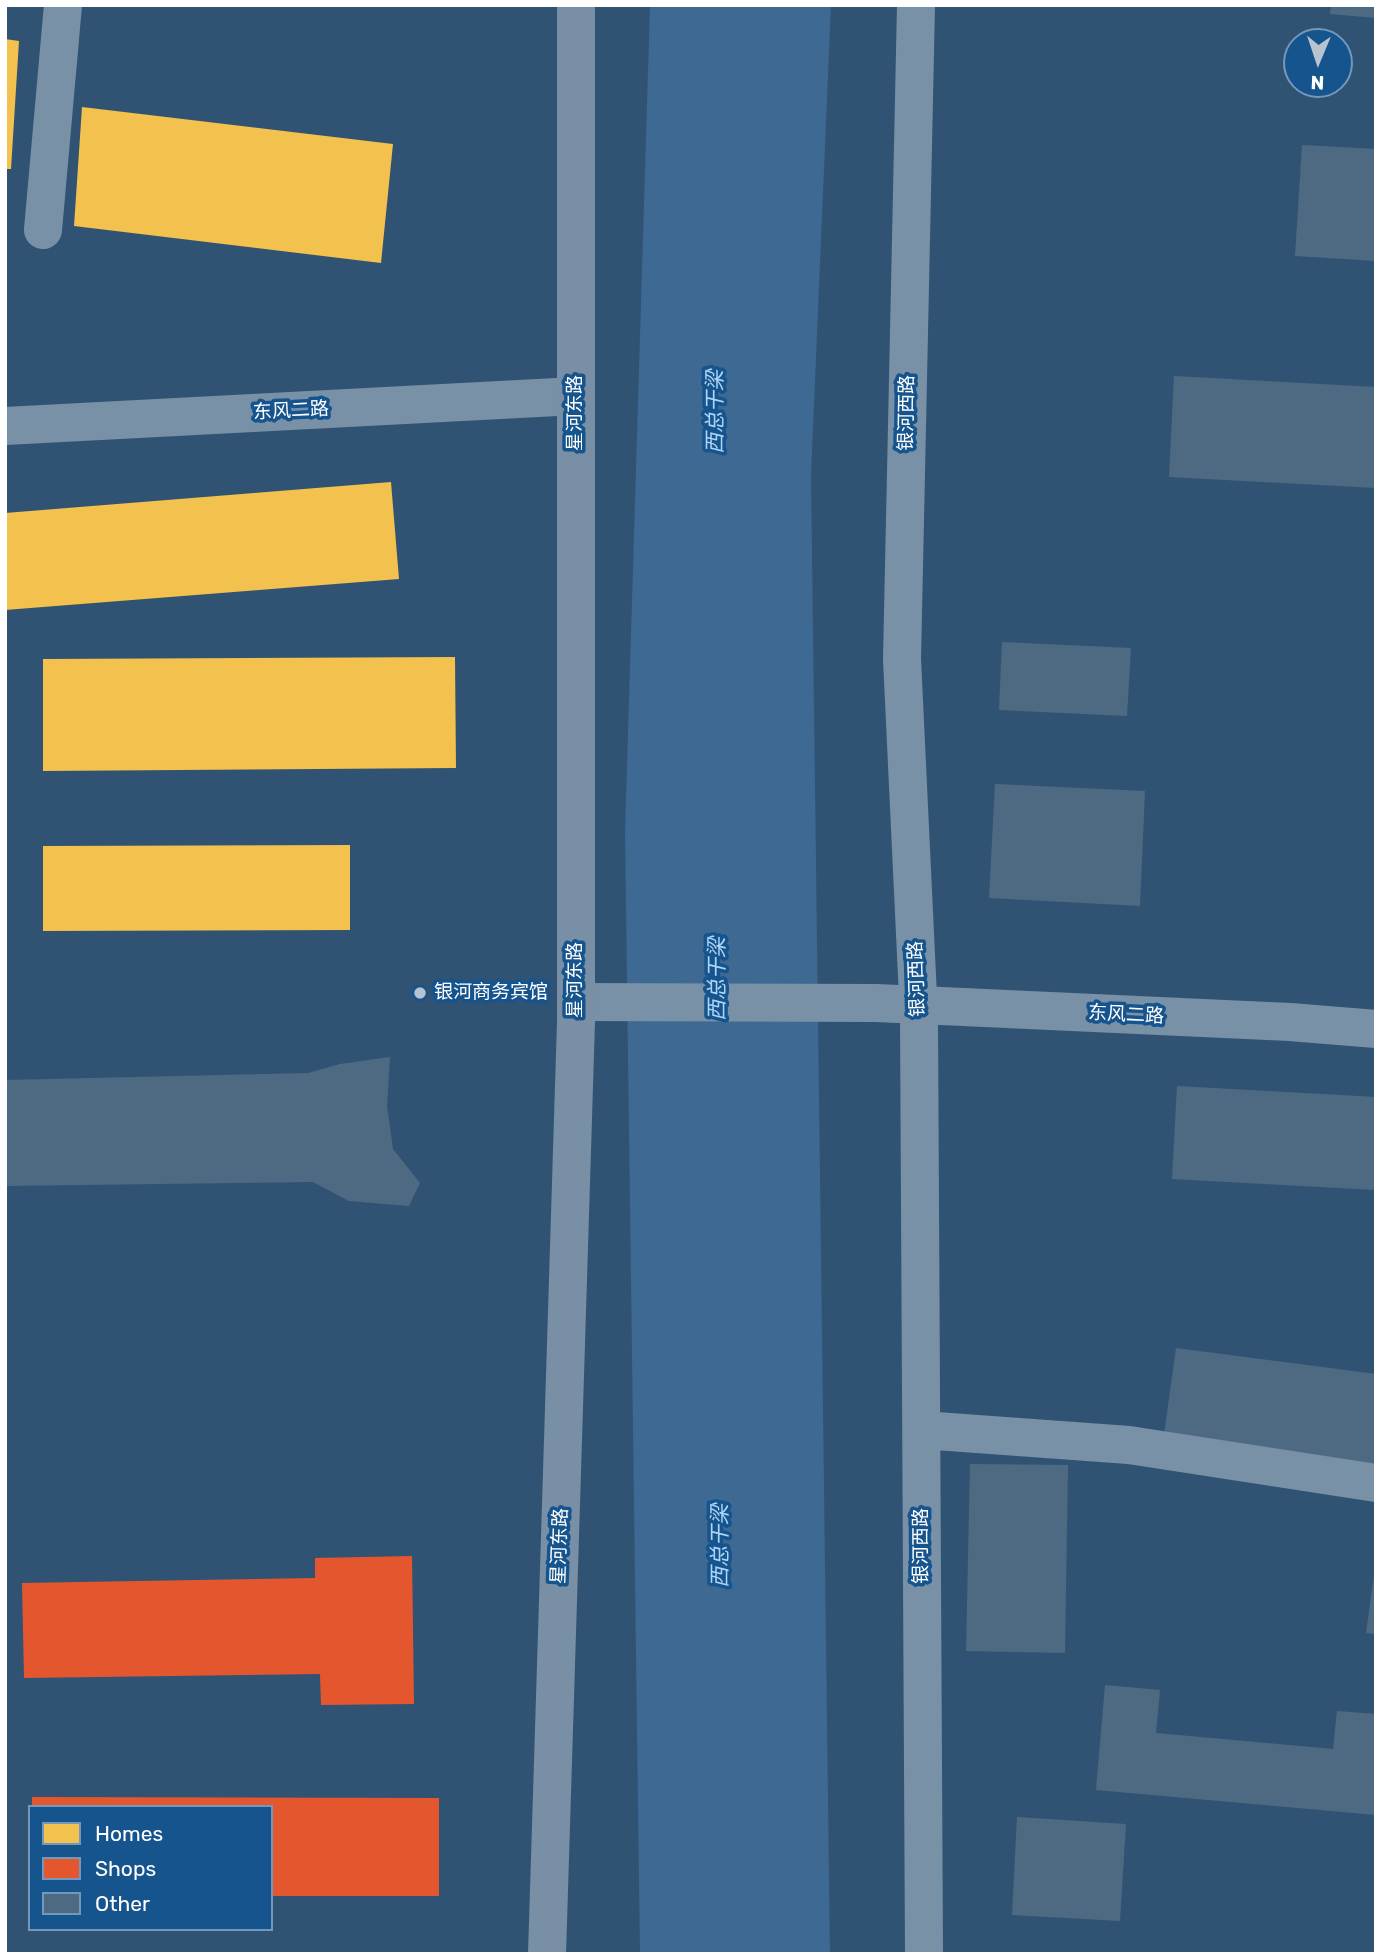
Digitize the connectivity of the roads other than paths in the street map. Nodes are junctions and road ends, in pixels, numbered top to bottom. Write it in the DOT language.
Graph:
graph roads {
  1 [pos="64,5"];
  2 [pos="576,5"];
  3 [pos="916,5"];
  4 [pos="43,230"];
  5 [pos="576,396"];
  6 [pos="5,426"];
  7 [pos="576,1002"];
  8 [pos="919,1005"];
  9 [pos="1376,1029"];
  10 [pos="922,1430"];
  11 [pos="1376,1482"];
  12 [pos="547,1954"];
  13 [pos="924,1954"];
  1 -- 4 [label="street"];
  2 -- 5 [label="main road, 星河东路"];
  3 -- 8 [label="street, 银河西路"];
  5 -- 6 [label="street, 东风二路"];
  5 -- 7 [label="main road, 星河东路"];
  7 -- 8 [label="street, 东风二路"];
  7 -- 12 [label="main road, 星河东路"];
  8 -- 9 [label="street, 东风二路"];
  8 -- 10 [label="street, 银河西路"];
  10 -- 11 [label="street"];
  10 -- 13 [label="street, 银河西路"];
}
